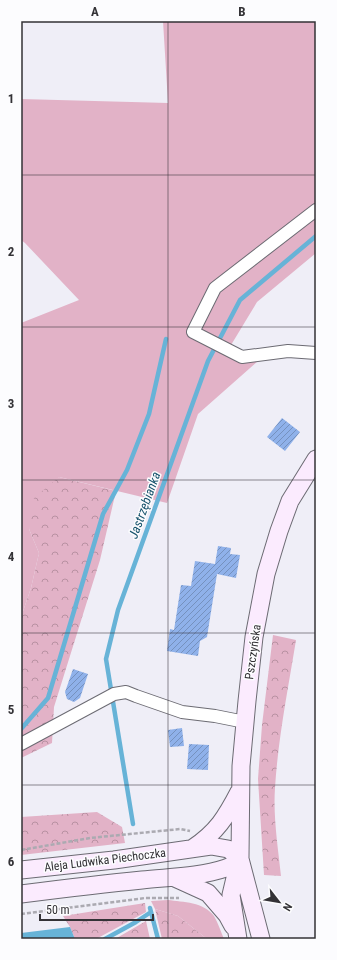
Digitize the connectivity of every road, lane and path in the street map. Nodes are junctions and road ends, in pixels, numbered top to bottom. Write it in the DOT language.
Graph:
graph roads {
  1 [pos="316,210"];
  2 [pos="316,353"];
  3 [pos="316,459"];
  4 [pos="245,722"];
  5 [pos="21,744"];
  6 [pos="241,787"];
  7 [pos="189,850"];
  8 [pos="240,857"];
  9 [pos="21,870"];
  10 [pos="175,878"];
  11 [pos="21,894"];
  12 [pos="237,936"];
  13 [pos="261,939"];
  1 -- 2 [label="street"];
  3 -- 4 [label="main road, Pszczyńska"];
  4 -- 5 [label="street"];
  4 -- 6 [label="main road, Pszczyńska"];
  6 -- 7 [label="main road, Aleja Ludwika Piechoczka"];
  6 -- 8 [label="main road, Pszczyńska"];
  7 -- 8 [label="main road, Aleja Ludwika Piechoczka"];
  7 -- 9 [label="main road, Aleja Ludwika Piechoczka"];
  8 -- 10 [label="main road, Aleja Ludwika Piechoczka"];
  8 -- 12 [label="main road, Pszczyńska"];
  8 -- 13 [label="main road, Pszczyńska"];
  10 -- 11 [label="main road, Aleja Ludwika Piechoczka"];
  10 -- 12 [label="main road, Aleja Ludwika Piechoczka"];
}
